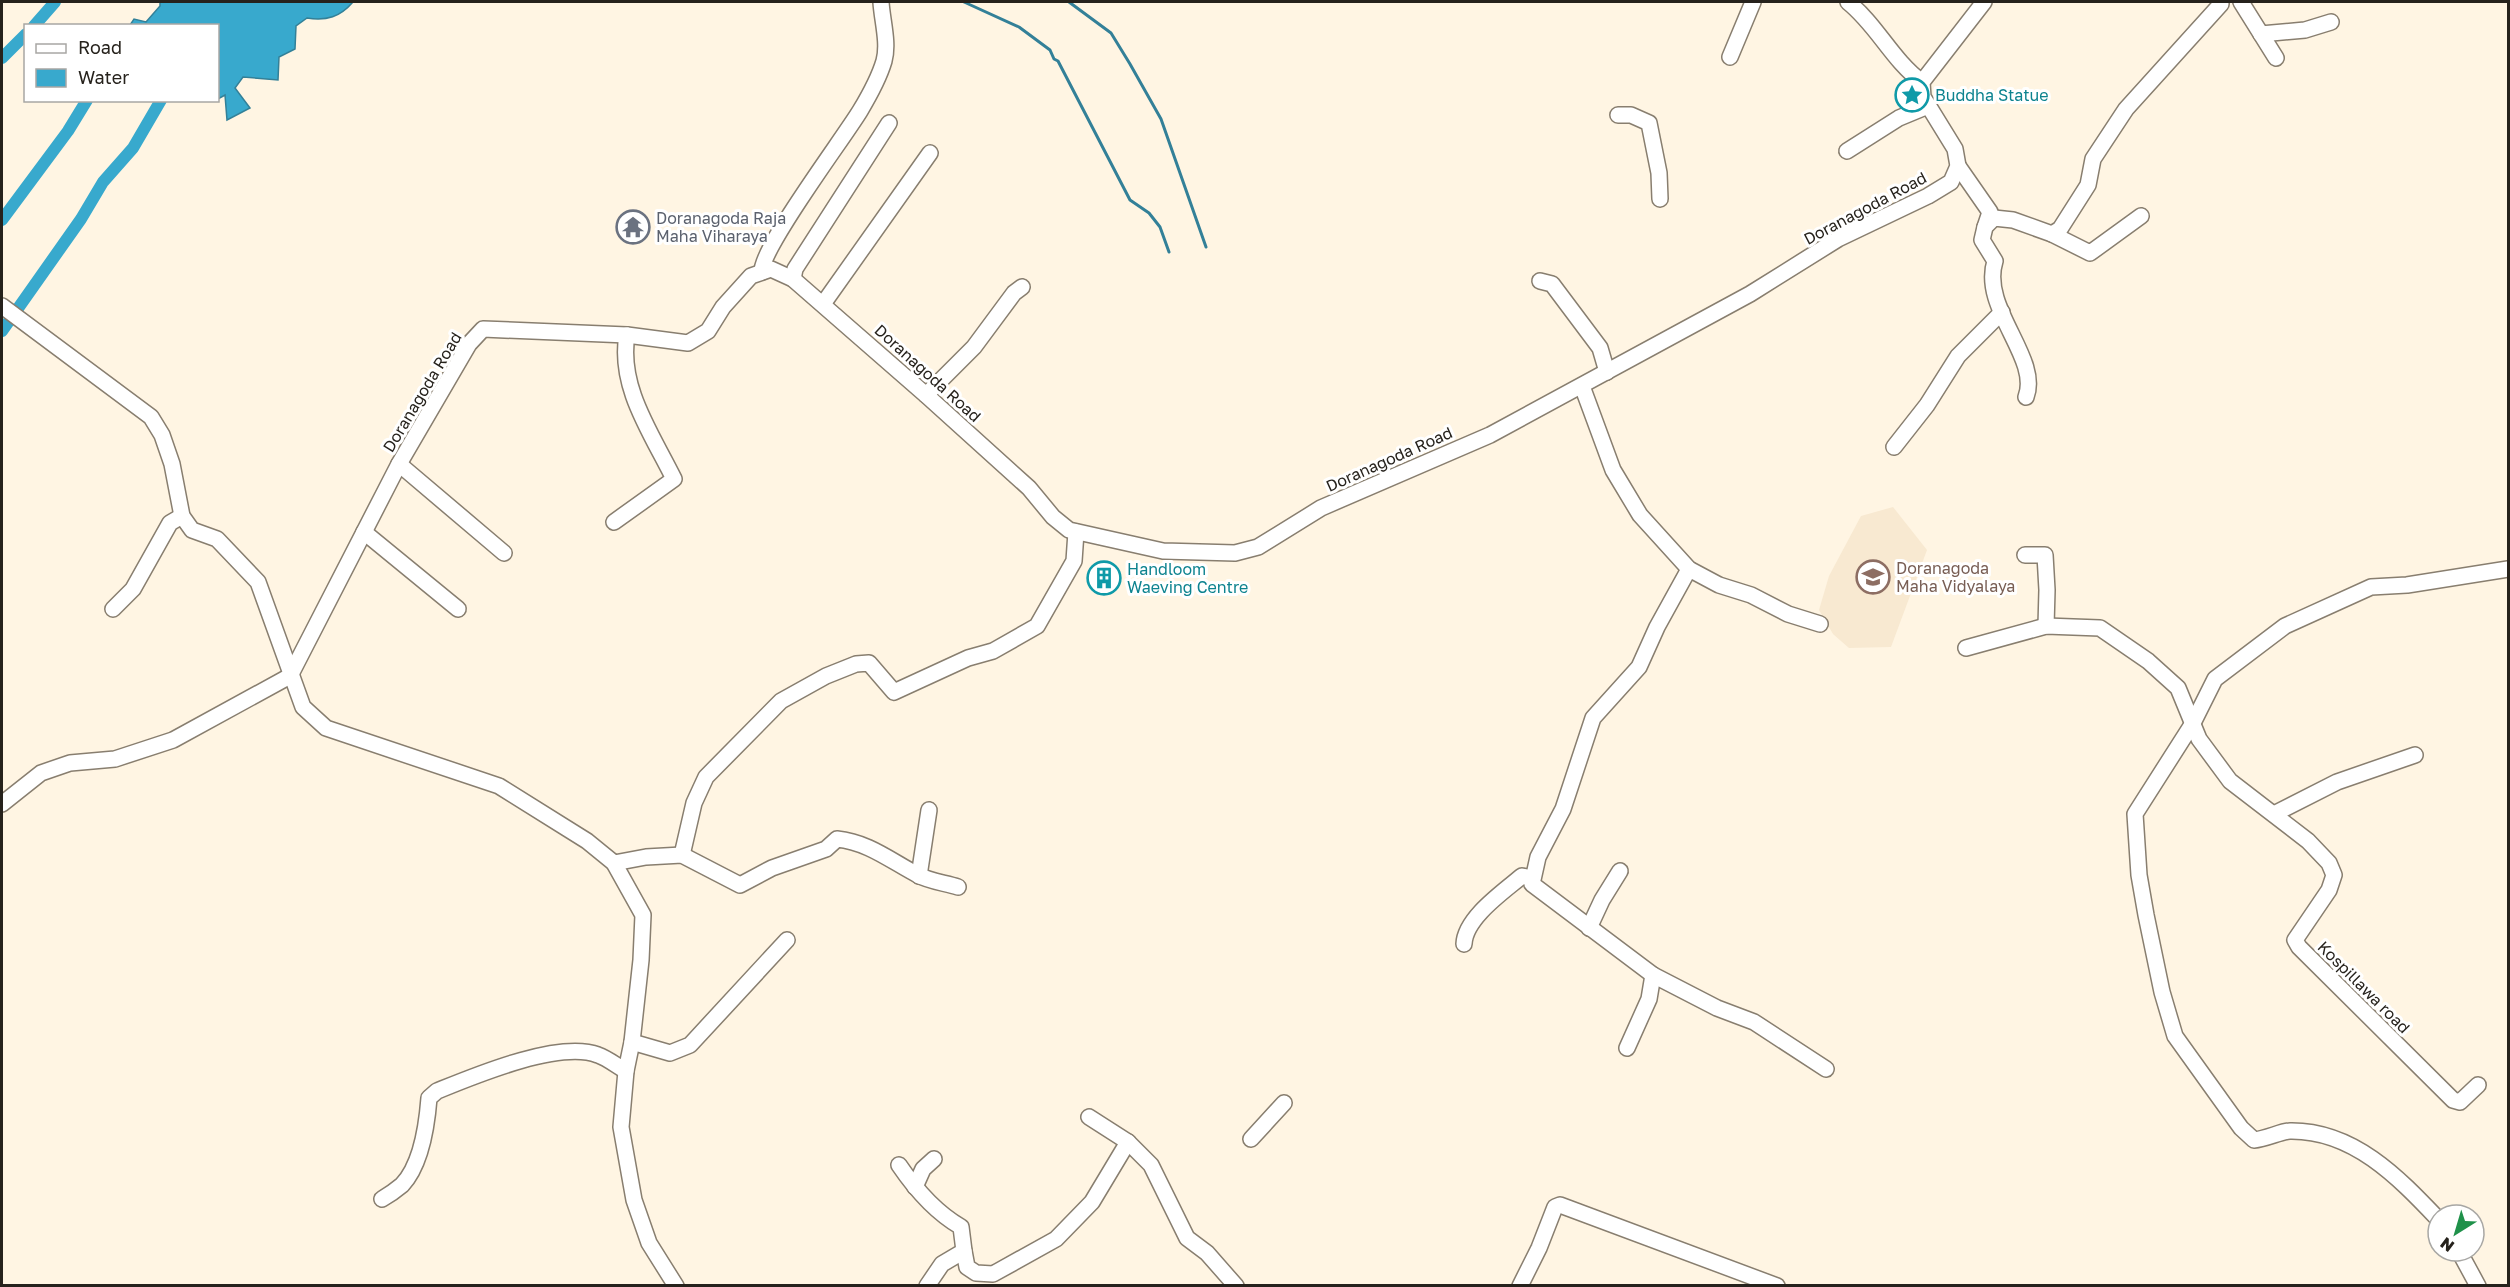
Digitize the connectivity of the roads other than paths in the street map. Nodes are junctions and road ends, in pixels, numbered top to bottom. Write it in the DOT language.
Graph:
graph roads {
  1 [pos="880,2"];
  2 [pos="1753,2"];
  3 [pos="1848,2"];
  4 [pos="1984,2"];
  5 [pos="2241,2"];
  6 [pos="2221,4"];
  7 [pos="2331,22"];
  8 [pos="2260,34"];
  9 [pos="1730,57"];
  10 [pos="2277,58"];
  11 [pos="1923,82"];
  12 [pos="1928,106"];
  13 [pos="1618,115"];
  14 [pos="889,123"];
  15 [pos="1847,151"];
  16 [pos="930,153"];
  17 [pos="1958,166"];
  18 [pos="1660,199"];
  19 [pos="2141,216"];
  20 [pos="1985,227"];
  21 [pos="2052,234"];
  22 [pos="762,272"];
  23 [pos="793,279"];
  24 [pos="1540,281"];
  25 [pos="1022,287"];
  26 [pos="823,304"];
  27 [pos="2,306"];
  28 [pos="2002,312"];
  29 [pos="627,335"];
  30 [pos="1606,372"];
  31 [pos="1582,386"];
  32 [pos="926,394"];
  33 [pos="2026,398"];
  34 [pos="1894,447"];
  35 [pos="399,464"];
  36 [pos="182,516"];
  37 [pos="614,522"];
  38 [pos="364,532"];
  39 [pos="1076,532"];
  40 [pos="504,553"];
  41 [pos="2025,555"];
  42 [pos="1689,569"];
  43 [pos="2508,569"];
  44 [pos="113,609"];
  45 [pos="458,609"];
  46 [pos="1820,624"];
  47 [pos="2046,626"];
  48 [pos="1966,648"];
  49 [pos="290,676"];
  50 [pos="2193,723"];
  51 [pos="2415,755"];
  52 [pos="2,804"];
  53 [pos="928,810"];
  54 [pos="2274,814"];
  55 [pos="682,855"];
  56 [pos="614,862"];
  57 [pos="1620,871"];
  58 [pos="919,876"];
  59 [pos="1532,878"];
  60 [pos="958,887"];
  61 [pos="1589,928"];
  62 [pos="787,940"];
  63 [pos="1464,944"];
  64 [pos="1653,975"];
  65 [pos="632,1042"];
  66 [pos="1627,1048"];
  67 [pos="1826,1069"];
  68 [pos="626,1071"];
  69 [pos="2478,1084"];
  70 [pos="1284,1103"];
  71 [pos="1089,1117"];
  72 [pos="1251,1139"];
  73 [pos="1128,1142"];
  74 [pos="934,1159"];
  75 [pos="899,1165"];
  76 [pos="915,1187"];
  77 [pos="382,1199"];
  78 [pos="2426,1206"];
  79 [pos="964,1251"];
  80 [pos="2465,1263"];
  81 [pos="676,1286"];
  82 [pos="927,1286"];
  83 [pos="1236,1286"];
  84 [pos="1520,1286"];
  85 [pos="1777,1286"];
  86 [pos="2478,1286"];
  1 -- 22 [label="street"];
  2 -- 9 [label="street"];
  3 -- 11 [label="street"];
  4 -- 11 [label="street"];
  5 -- 8 [label="street"];
  6 -- 21 [label="street"];
  7 -- 8 [label="street"];
  8 -- 10 [label="street"];
  11 -- 12 [label="street"];
  12 -- 15 [label="street"];
  12 -- 17 [label="street"];
  13 -- 18 [label="street"];
  14 -- 23 [label="street"];
  16 -- 26 [label="street"];
  17 -- 20 [label="street"];
  17 -- 30 [label="street, Doranagoda Road"];
  19 -- 21 [label="street"];
  20 -- 21 [label="street"];
  20 -- 28 [label="street"];
  22 -- 23 [label="street, Doranagoda Road"];
  22 -- 29 [label="street, Doranagoda Road"];
  23 -- 26 [label="street, Doranagoda Road"];
  24 -- 30 [label="street"];
  25 -- 32 [label="street"];
  26 -- 32 [label="street, Doranagoda Road"];
  27 -- 36 [label="street"];
  28 -- 33 [label="street"];
  28 -- 34 [label="street"];
  29 -- 35 [label="street, Doranagoda Road"];
  29 -- 37 [label="street"];
  30 -- 31 [label="street, Doranagoda Road"];
  31 -- 39 [label="street, Doranagoda Road"];
  31 -- 42 [label="street"];
  32 -- 39 [label="street, Doranagoda Road"];
  35 -- 38 [label="street, Doranagoda Road"];
  35 -- 40 [label="street"];
  36 -- 44 [label="street"];
  36 -- 49 [label="street"];
  38 -- 45 [label="street"];
  38 -- 49 [label="street, Doranagoda Road"];
  39 -- 55 [label="street"];
  41 -- 47 [label="street"];
  42 -- 46 [label="street"];
  42 -- 59 [label="street"];
  43 -- 50 [label="street"];
  47 -- 48 [label="street, Kospillawa road"];
  47 -- 50 [label="street, Kospillawa road"];
  49 -- 52 [label="street"];
  49 -- 56 [label="street"];
  50 -- 54 [label="street, Kospillawa road"];
  50 -- 78 [label="street"];
  51 -- 54 [label="street"];
  53 -- 58 [label="street"];
  54 -- 69 [label="street, Kospillawa road"];
  55 -- 56 [label="street"];
  55 -- 58 [label="street"];
  56 -- 65 [label="street"];
  57 -- 61 [label="street"];
  58 -- 60 [label="street"];
  59 -- 61 [label="street"];
  59 -- 63 [label="street"];
  61 -- 64 [label="street"];
  62 -- 65 [label="street"];
  64 -- 66 [label="street"];
  64 -- 67 [label="street"];
  65 -- 68 [label="street"];
  68 -- 77 [label="street"];
  68 -- 81 [label="street"];
  70 -- 72 [label="street"];
  71 -- 73 [label="street"];
  73 -- 79 [label="street"];
  73 -- 83 [label="street"];
  74 -- 76 [label="street"];
  75 -- 76 [label="street"];
  76 -- 79 [label="street"];
  79 -- 82 [label="street"];
  80 -- 86 [label="street"];
  84 -- 85 [label="street"];
}
